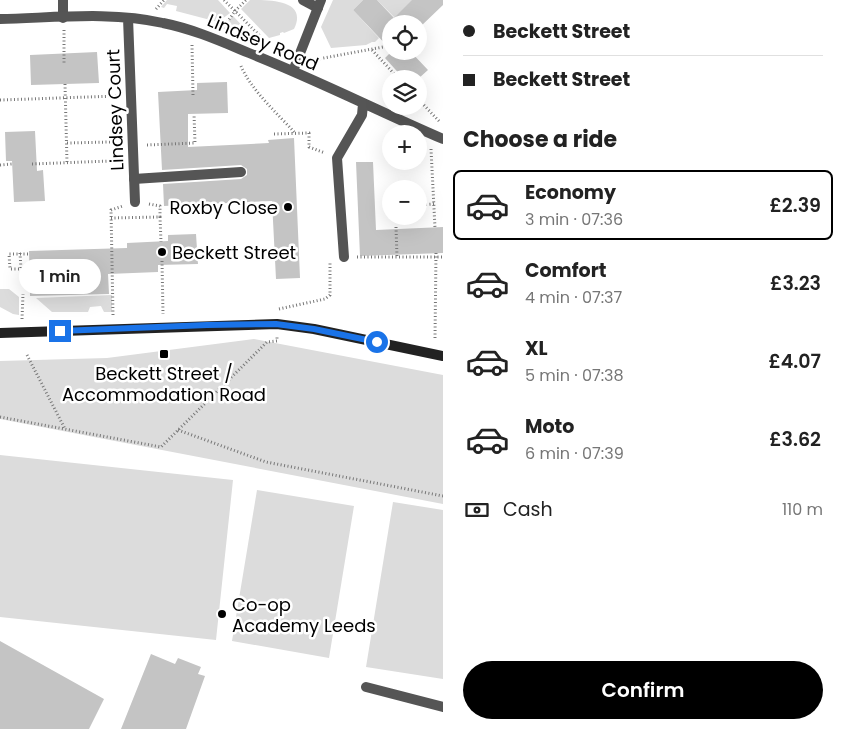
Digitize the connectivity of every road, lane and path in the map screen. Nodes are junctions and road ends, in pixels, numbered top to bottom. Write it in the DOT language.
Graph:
graph roads {
  1 [pos="63,0"];
  2 [pos="164,0"];
  3 [pos="224,0"];
  4 [pos="246,0"];
  5 [pos="303,0"];
  6 [pos="319,4"];
  7 [pos="154,10"];
  8 [pos="235,11"];
  9 [pos="63,18"];
  10 [pos="128,18"];
  11 [pos="0,19"];
  12 [pos="223,28"];
  13 [pos="192,44"];
  14 [pos="270,47"];
  15 [pos="382,48"];
  16 [pos="372,50"];
  17 [pos="64,64"];
  18 [pos="241,64"];
  19 [pos="295,67"];
  20 [pos="391,70"];
  21 [pos="65,84"];
  22 [pos="193,94"];
  23 [pos="126,95"];
  24 [pos="66,98"];
  25 [pos="0,100"];
  26 [pos="363,104"];
  27 [pos="427,108"];
  28 [pos="194,114"];
  29 [pos="443,125"];
  30 [pos="295,133"];
  31 [pos="430,133"];
  32 [pos="274,134"];
  33 [pos="443,139"];
  34 [pos="110,142"];
  35 [pos="67,143"];
  36 [pos="147,145"];
  37 [pos="337,158"];
  38 [pos="110,161"];
  39 [pos="67,162"];
  40 [pos="12,164"];
  41 [pos="32,164"];
  42 [pos="0,165"];
  43 [pos="241,172"];
  44 [pos="134,179"];
  45 [pos="135,202"];
  46 [pos="427,204"];
  47 [pos="434,204"];
  48 [pos="160,217"];
  49 [pos="111,218"];
  50 [pos="396,227"];
  51 [pos="435,228"];
  52 [pos="161,242"];
  53 [pos="20,253"];
  54 [pos="28,254"];
  55 [pos="436,255"];
  56 [pos="443,256"];
  57 [pos="344,257"];
  58 [pos="397,257"];
  59 [pos="162,261"];
  60 [pos="21,269"];
  61 [pos="28,269"];
  62 [pos="23,294"];
  63 [pos="276,310"];
  64 [pos="164,315"];
  65 [pos="113,316"];
  66 [pos="22,319"];
  67 [pos="0,333"];
  68 [pos="435,338"];
  69 [pos="277,340"];
  70 [pos="27,355"];
  71 [pos="443,356"];
  72 [pos="0,417"];
  73 [pos="65,429"];
  74 [pos="178,430"];
  75 [pos="443,496"];
  76 [pos="366,688"];
  77 [pos="443,707"];
  1 -- 9 [label="street"];
  2 -- 7 [label="path"];
  3 -- 8 [label="path"];
  4 -- 8 [label="path"];
  5 -- 6 [label="street"];
  6 -- 19 [label="street"];
  8 -- 12 [label="path"];
  8 -- 14 [label="path"];
  9 -- 10 [label="street, Lindsey Road"];
  9 -- 11 [label="street, Lindsey Road"];
  9 -- 17 [label="path"];
  10 -- 19 [label="street, Lindsey Road"];
  10 -- 44 [label="street, Lindsey Court"];
  13 -- 22 [label="path"];
  15 -- 16 [label="path"];
  16 -- 19 [label="path"];
  16 -- 20 [label="path"];
  18 -- 30 [label="path"];
  19 -- 26 [label="street, Lindsey Road"];
  21 -- 24 [label="path"];
  23 -- 24 [label="path"];
  24 -- 25 [label="path"];
  24 -- 35 [label="path"];
  26 -- 31 [label="street, Lindsey Road"];
  26 -- 37 [label="street"];
  27 -- 29 [label="path"];
  28 -- 36 [label="path"];
  30 -- 32 [label="path"];
  30 -- 37 [label="path"];
  31 -- 33 [label="street, Lindsey Road"];
  31 -- 47 [label="path"];
  34 -- 35 [label="path"];
  35 -- 39 [label="path"];
  37 -- 57 [label="street"];
  38 -- 39 [label="path"];
  39 -- 41 [label="path"];
  40 -- 42 [label="path"];
  43 -- 44 [label="street"];
  44 -- 45 [label="street, Lindsey Court"];
  45 -- 48 [label="path"];
  45 -- 49 [label="path"];
  46 -- 47 [label="path"];
  47 -- 51 [label="path"];
  48 -- 49 [label="path"];
  48 -- 52 [label="path"];
  49 -- 65 [label="path"];
  50 -- 58 [label="path"];
  53 -- 54 [label="path"];
  53 -- 60 [label="path"];
  53 -- 60 [label="path"];
  55 -- 56 [label="path"];
  55 -- 58 [label="path"];
  55 -- 68 [label="path"];
  57 -- 58 [label="path"];
  57 -- 63 [label="path"];
  59 -- 64 [label="path"];
  60 -- 61 [label="path"];
  62 -- 66 [label="path"];
  67 -- 71 [label="street"];
  69 -- 74 [label="path"];
  70 -- 73 [label="path"];
  72 -- 73 [label="path"];
  73 -- 74 [label="path"];
  74 -- 75 [label="path"];
  76 -- 77 [label="street"];
}
